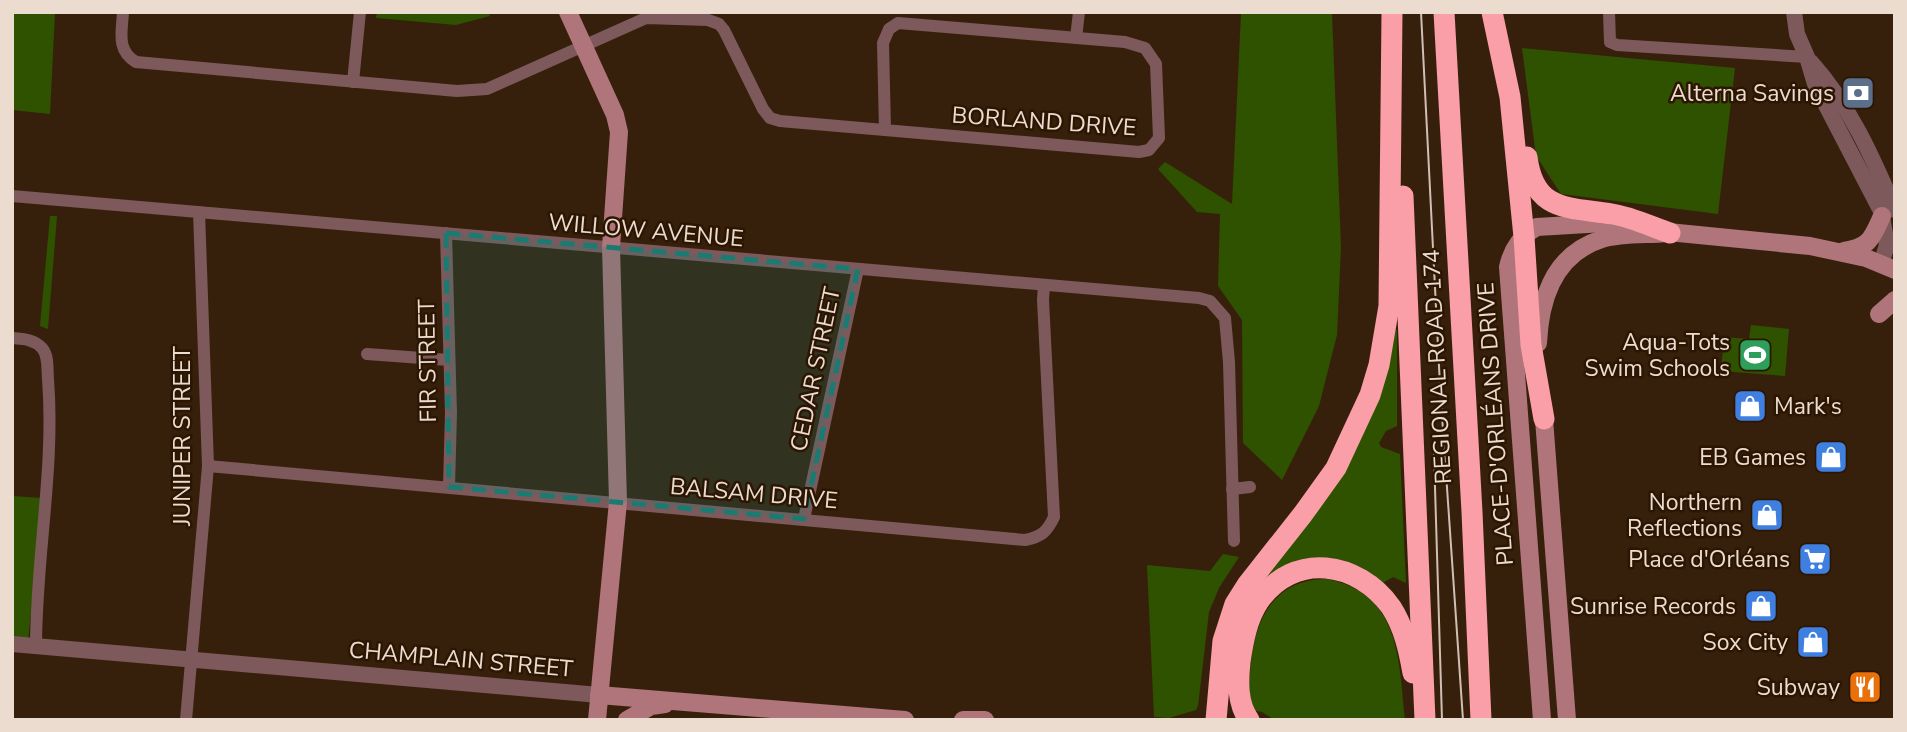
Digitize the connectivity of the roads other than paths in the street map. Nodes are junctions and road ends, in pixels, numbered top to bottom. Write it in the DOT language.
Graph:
graph roads {
  1 [pos="123,12"];
  2 [pos="360,12"];
  3 [pos="568,12"];
  4 [pos="1079,12"];
  5 [pos="1393,12"];
  6 [pos="1444,12"];
  7 [pos="1492,12"];
  8 [pos="1609,12"];
  9 [pos="1794,12"];
  10 [pos="1076,38"];
  11 [pos="584,45"];
  12 [pos="1808,57"];
  13 [pos="353,82"];
  14 [pos="1510,97"];
  15 [pos="885,130"];
  16 [pos="12,196"];
  17 [pos="199,212"];
  18 [pos="1888,213"];
  19 [pos="446,233"];
  20 [pos="1670,233"];
  21 [pos="1524,237"];
  22 [pos="611,247"];
  23 [pos="1840,251"];
  24 [pos="1888,267"];
  25 [pos="859,269"];
  26 [pos="1044,285"];
  27 [pos="1895,300"];
  28 [pos="1879,314"];
  29 [pos="12,338"];
  30 [pos="367,354"];
  31 [pos="449,360"];
  32 [pos="1544,419"];
  33 [pos="208,466"];
  34 [pos="449,487"];
  35 [pos="1250,487"];
  36 [pos="1233,489"];
  37 [pos="618,502"];
  38 [pos="804,519"];
  39 [pos="1234,541"];
  40 [pos="1533,596"];
  41 [pos="12,644"];
  42 [pos="36,646"];
  43 [pos="192,660"];
  44 [pos="599,695"];
  45 [pos="687,701"];
  46 [pos="849,718"];
  47 [pos="187,720"];
  48 [pos="597,720"];
  49 [pos="627,720"];
  50 [pos="905,720"];
  51 [pos="963,720"];
  52 [pos="985,720"];
  53 [pos="1216,720"];
  54 [pos="1249,720"];
  55 [pos="1417,720"];
  56 [pos="1425,720"];
  57 [pos="1481,720"];
  58 [pos="1530,720"];
  59 [pos="1542,720"];
  60 [pos="1567,720"];
  1 -- 13 [label="street"];
  2 -- 13 [label="street"];
  3 -- 11 [label="main road"];
  4 -- 10 [label="street"];
  5 -- 53 [label="highway"];
  5 -- 56 [label="highway, REGIONAL ROAD 174"];
  6 -- 57 [label="highway, REGIONAL ROAD 174"];
  7 -- 14 [label="highway"];
  8 -- 12 [label="street"];
  9 -- 12 [label="street"];
  10 -- 15 [label="street, BORLAND DRIVE"];
  10 -- 15 [label="street, BORLAND DRIVE"];
  11 -- 13 [label="street"];
  11 -- 15 [label="street, BORLAND DRIVE"];
  11 -- 22 [label="main road"];
  12 -- 18 [label="street"];
  14 -- 20 [label="highway"];
  14 -- 21 [label="highway"];
  16 -- 17 [label="street, WILLOW AVENUE"];
  17 -- 19 [label="street, WILLOW AVENUE"];
  17 -- 33 [label="street, JUNIPER STREET"];
  18 -- 23 [label="main road"];
  18 -- 24 [label="street"];
  19 -- 22 [label="street, WILLOW AVENUE"];
  19 -- 31 [label="street, FIR STREET"];
  20 -- 21 [label="main road"];
  20 -- 23 [label="main road"];
  20 -- 32 [label="main road"];
  21 -- 32 [label="highway"];
  21 -- 40 [label="main road, PLACE-D'ORLÉANS DRIVE"];
  22 -- 25 [label="street, WILLOW AVENUE"];
  22 -- 37 [label="main road"];
  23 -- 24 [label="main road"];
  25 -- 26 [label="street, WILLOW AVENUE"];
  25 -- 38 [label="street, CEDAR STREET"];
  26 -- 36 [label="street, WILLOW AVENUE"];
  26 -- 38 [label="street, BALSAM DRIVE"];
  27 -- 28 [label="main road"];
  29 -- 42 [label="street"];
  30 -- 31 [label="street"];
  31 -- 34 [label="street, FIR STREET"];
  32 -- 60 [label="main road"];
  33 -- 34 [label="street, BALSAM DRIVE"];
  33 -- 43 [label="street, JUNIPER STREET"];
  34 -- 37 [label="street, BALSAM DRIVE"];
  35 -- 36 [label="street"];
  36 -- 39 [label="street, WILLOW AVENUE"];
  37 -- 38 [label="street, BALSAM DRIVE"];
  37 -- 44 [label="main road"];
  40 -- 58 [label="main road"];
  40 -- 59 [label="main road, PLACE-D'ORLÉANS DRIVE"];
  41 -- 42 [label="street, CHAMPLAIN STREET"];
  42 -- 43 [label="street, CHAMPLAIN STREET"];
  43 -- 44 [label="street, CHAMPLAIN STREET"];
  43 -- 47 [label="street, JUNIPER STREET"];
  44 -- 45 [label="main road, CHAMPLAIN STREET"];
  44 -- 48 [label="main road"];
  45 -- 46 [label="main road, CHAMPLAIN STREET"];
  45 -- 49 [label="main road"];
  46 -- 50 [label="main road, CHAMPLAIN STREET"];
  51 -- 52 [label="main road"];
  54 -- 55 [label="highway"];
}
